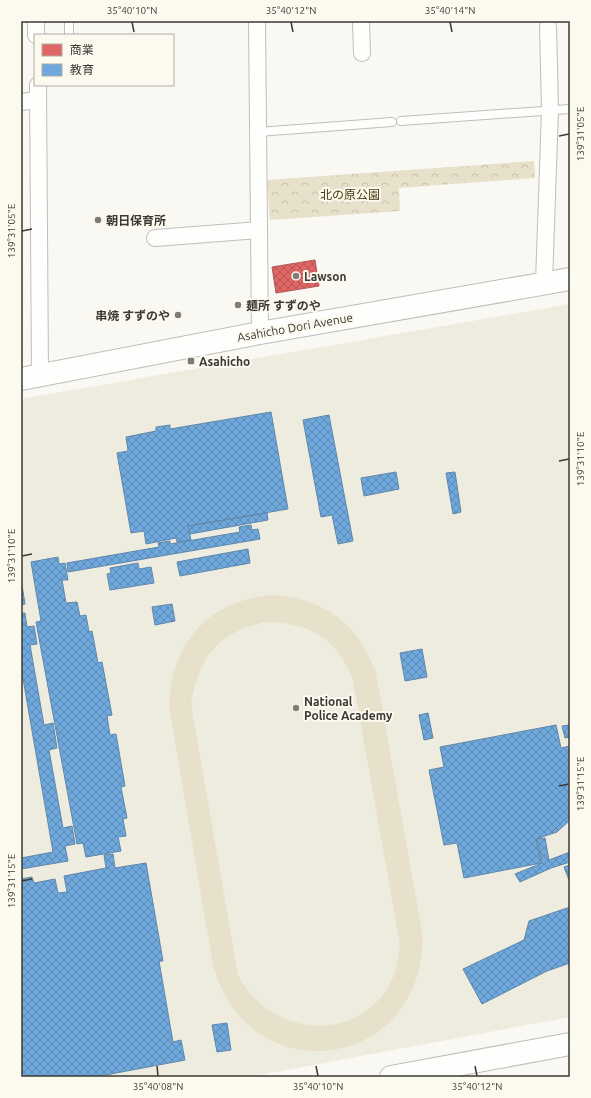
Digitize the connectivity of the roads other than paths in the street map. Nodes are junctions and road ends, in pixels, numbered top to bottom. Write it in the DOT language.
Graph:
graph roads {
  1 [pos="36,21"];
  2 [pos="69,21"];
  3 [pos="256,21"];
  4 [pos="361,21"];
  5 [pos="548,28"];
  6 [pos="36,34"];
  7 [pos="69,34"];
  8 [pos="362,54"];
  9 [pos="38,93"];
  10 [pos="21,102"];
  11 [pos="570,109"];
  12 [pos="550,110"];
  13 [pos="401,121"];
  14 [pos="392,122"];
  15 [pos="258,132"];
  16 [pos="259,230"];
  17 [pos="155,238"];
  18 [pos="570,279"];
  19 [pos="544,283"];
  20 [pos="260,333"];
  21 [pos="31,377"];
  22 [pos="570,1044"];
  23 [pos="471,1070"];
  24 [pos="391,1077"];
  1 -- 6 [label="street"];
  2 -- 7 [label="lane"];
  3 -- 15 [label="street"];
  4 -- 8 [label="street"];
  5 -- 12 [label="street"];
  9 -- 10 [label="street"];
  9 -- 21 [label="street"];
  11 -- 12 [label="lane"];
  12 -- 13 [label="lane"];
  12 -- 19 [label="street"];
  14 -- 15 [label="lane"];
  15 -- 16 [label="street"];
  16 -- 17 [label="street"];
  16 -- 20 [label="street"];
  18 -- 19 [label="street, Asahicho Dori Avenue"];
  19 -- 20 [label="street, Asahicho Dori Avenue"];
  20 -- 21 [label="street, Asahicho Dori Avenue"];
  22 -- 23 [label="street"];
  23 -- 24 [label="street"];
}
